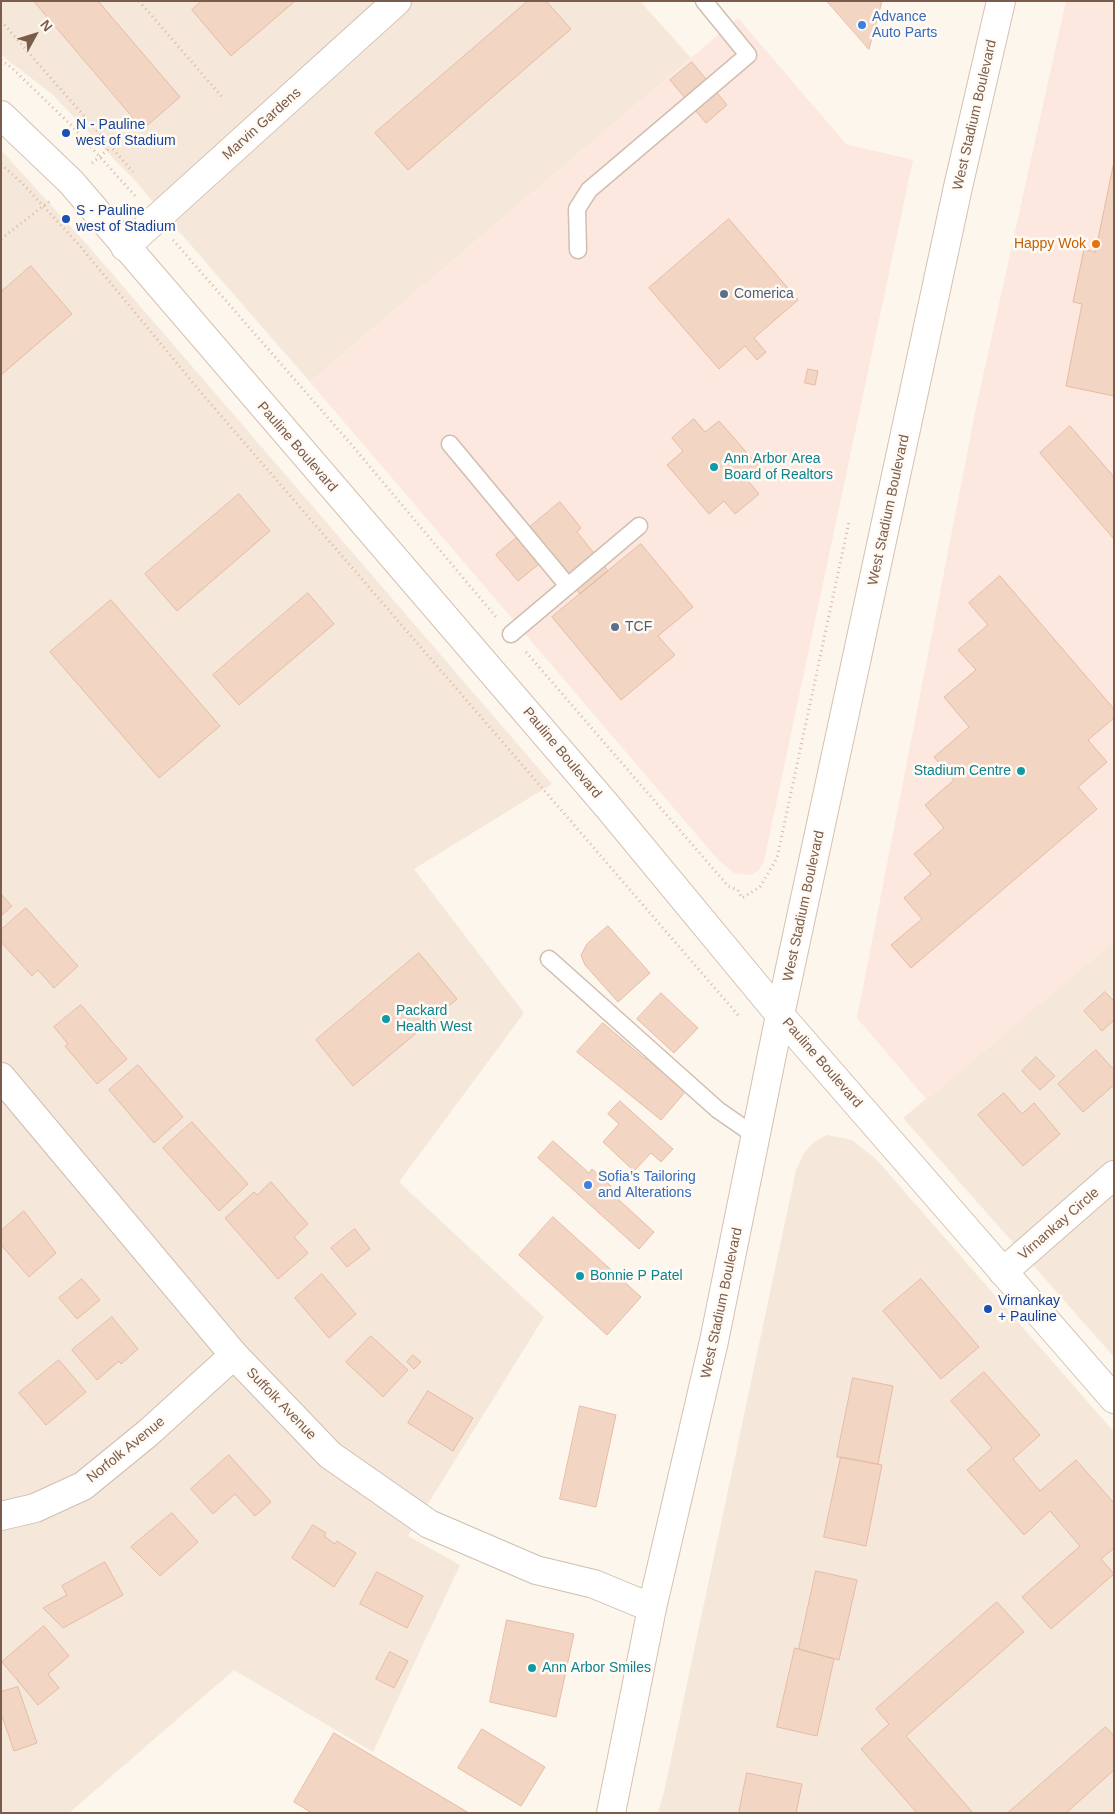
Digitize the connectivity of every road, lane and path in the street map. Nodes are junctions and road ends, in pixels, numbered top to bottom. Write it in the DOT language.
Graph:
graph roads {
  1 [pos="140,1"];
  2 [pos="397,1"];
  3 [pos="704,1"];
  4 [pos="1001,1"];
  5 [pos="1,21"];
  6 [pos="1,60"];
  7 [pos="222,97"];
  8 [pos="1,115"];
  9 [pos="111,147"];
  10 [pos="100,157"];
  11 [pos="1,164"];
  12 [pos="133,172"];
  13 [pos="51,199"];
  14 [pos="142,204"];
  15 [pos="43,206"];
  16 [pos="1,239"];
  17 [pos="126,247"];
  18 [pos="578,250"];
  19 [pos="450,444"];
  20 [pos="639,526"];
  21 [pos="568,586"];
  22 [pos="511,634"];
  23 [pos="549,959"];
  24 [pos="738,1015"];
  25 [pos="780,1015"];
  26 [pos="1,1077"];
  27 [pos="757,1136"];
  28 [pos="1114,1175"];
  29 [pos="1003,1272"];
  30 [pos="234,1354"];
  31 [pos="1114,1399"];
  32 [pos="1,1516"];
  33 [pos="652,1608"];
  34 [pos="611,1813"];
  1 -- 7 [label="path"];
  2 -- 17 [label="street, Marvin Gardens"];
  3 -- 18 [label="lane"];
  4 -- 25 [label="street, West Stadium Boulevard"];
  5 -- 9 [label="path"];
  6 -- 10 [label="path"];
  8 -- 17 [label="street, Pauline Boulevard"];
  9 -- 10 [label="path"];
  9 -- 12 [label="path"];
  10 -- 14 [label="path"];
  11 -- 15 [label="path"];
  13 -- 15 [label="path"];
  15 -- 16 [label="path"];
  15 -- 24 [label="path"];
  17 -- 25 [label="street, Pauline Boulevard"];
  19 -- 21 [label="lane"];
  20 -- 21 [label="lane"];
  21 -- 22 [label="lane"];
  23 -- 27 [label="lane"];
  25 -- 27 [label="street, West Stadium Boulevard"];
  25 -- 29 [label="street, Pauline Boulevard"];
  26 -- 30 [label="street, Suffolk Avenue"];
  27 -- 33 [label="street, West Stadium Boulevard"];
  28 -- 29 [label="street, Virnankay Circle"];
  29 -- 31 [label="street, Pauline Boulevard"];
  30 -- 32 [label="street, Norfolk Avenue"];
  30 -- 33 [label="street, Suffolk Avenue"];
  33 -- 34 [label="street, West Stadium Boulevard"];
}
